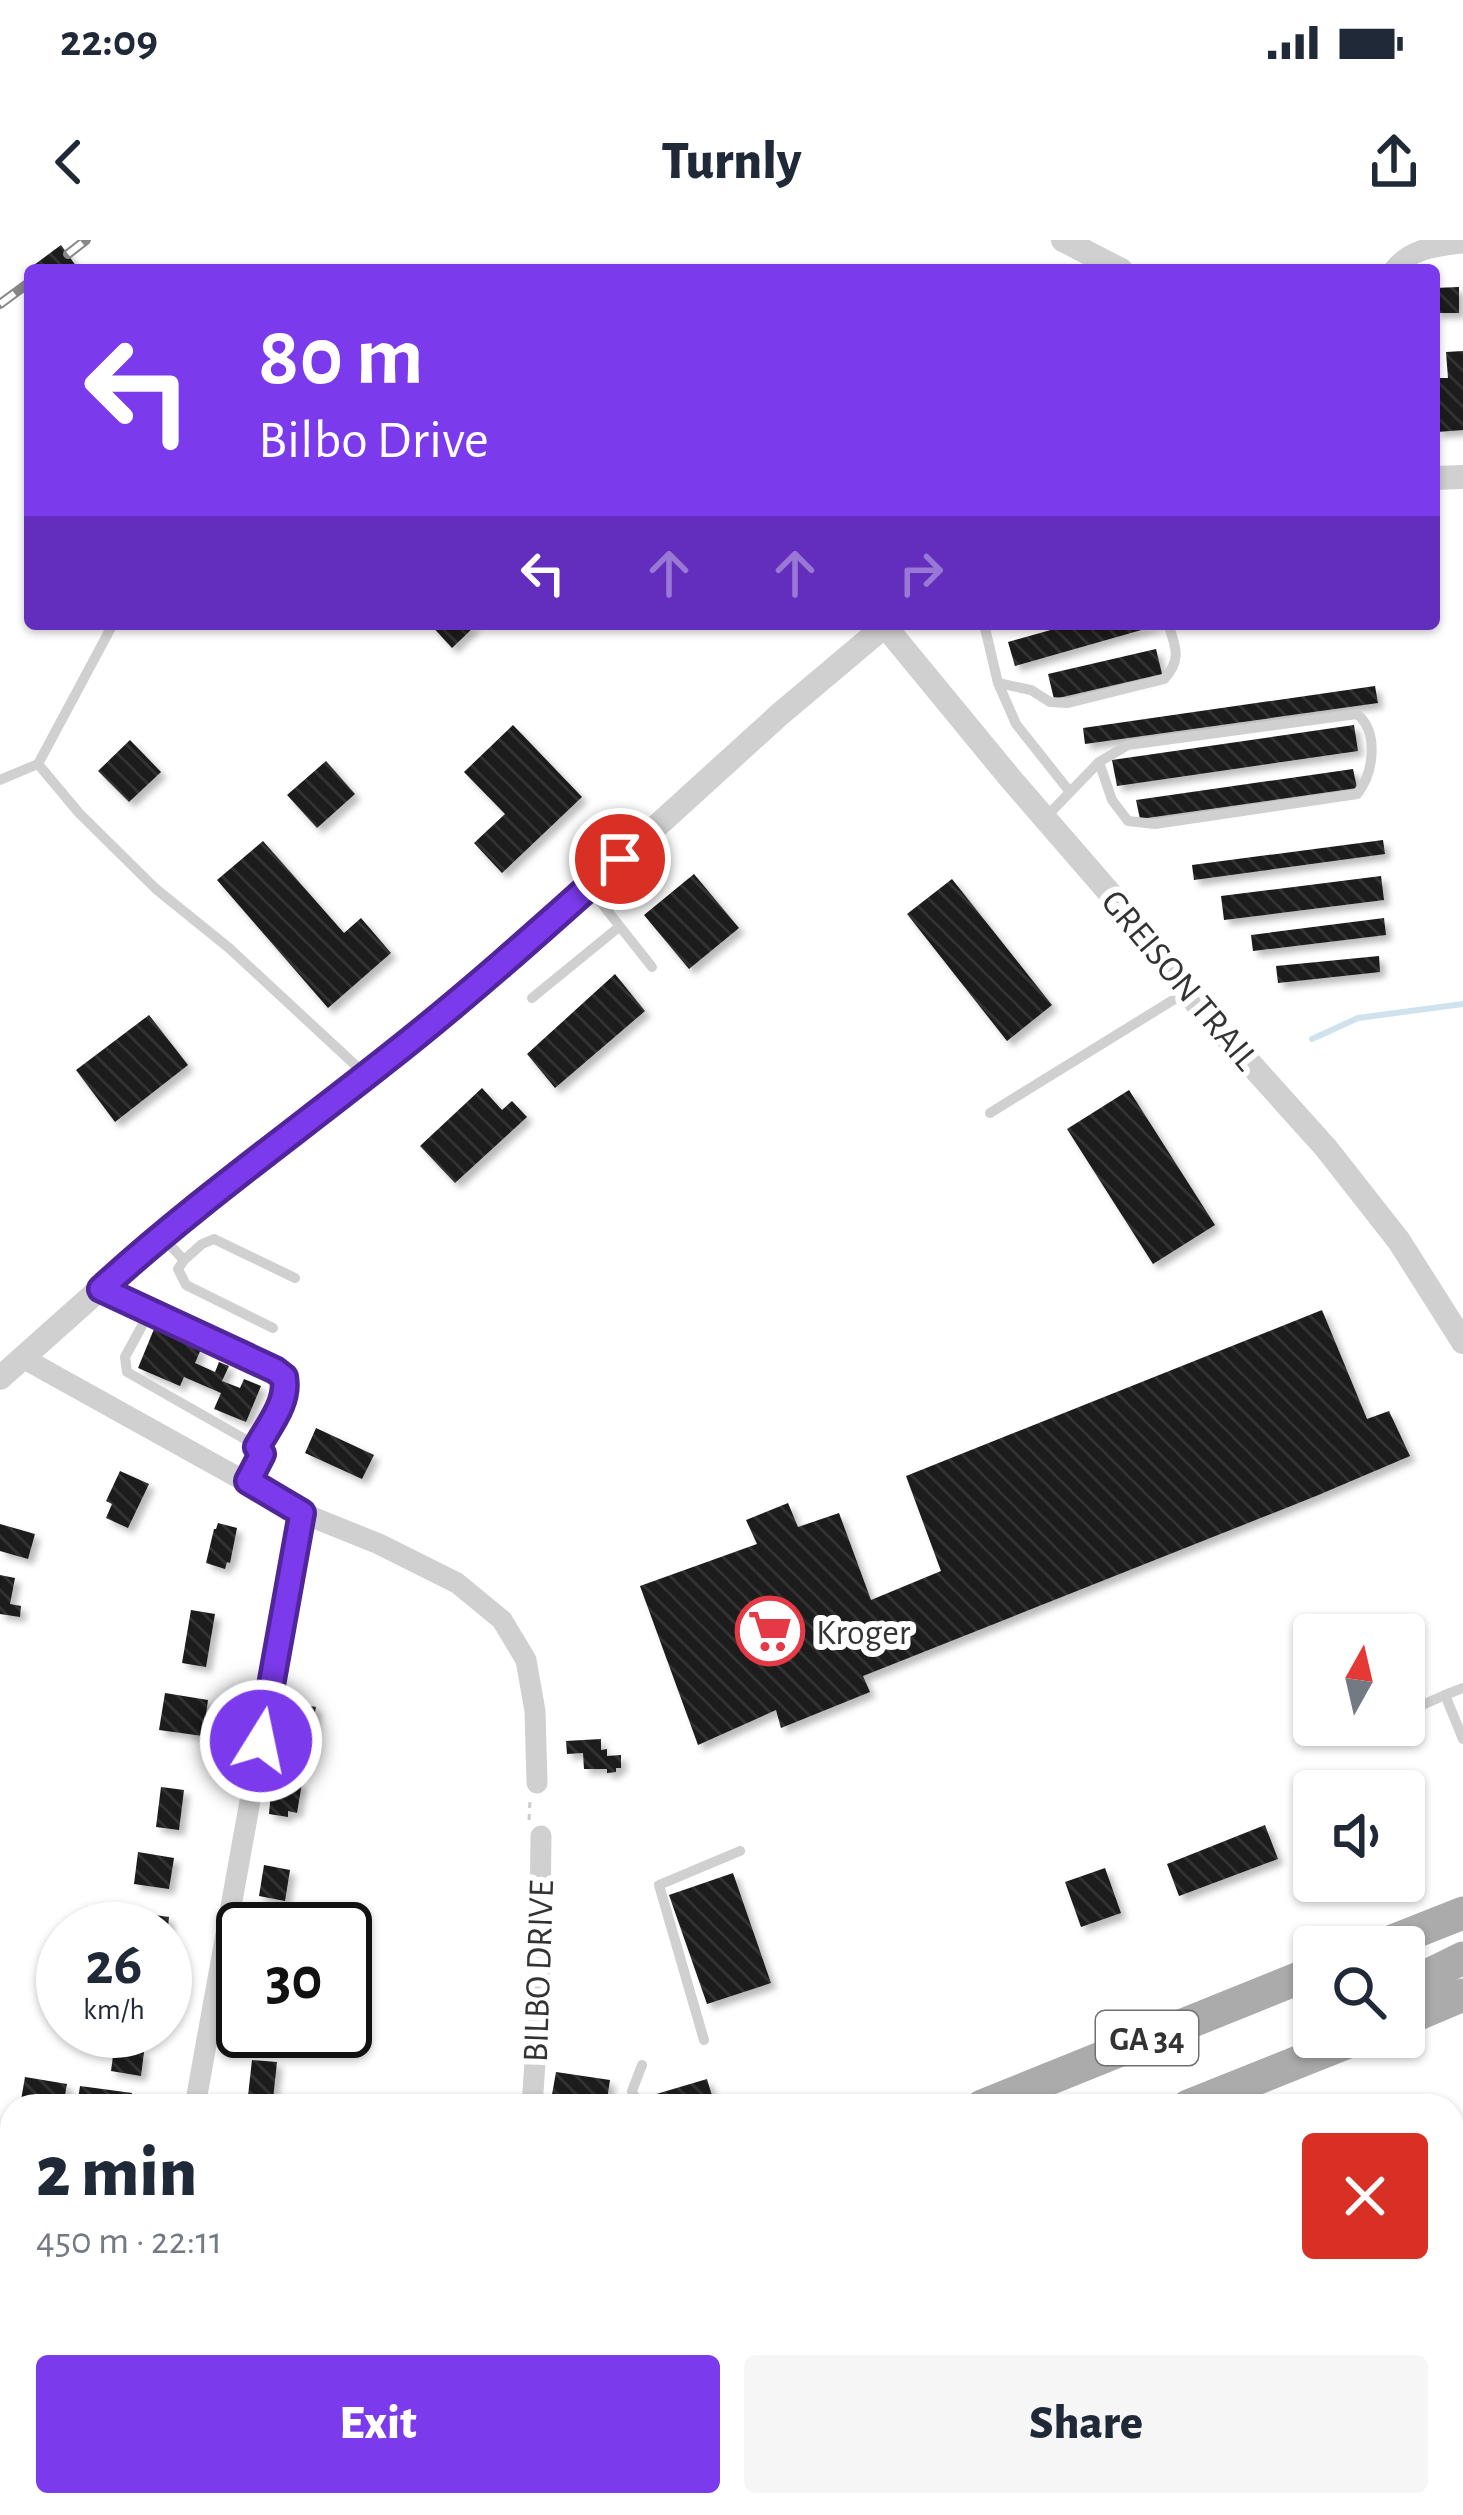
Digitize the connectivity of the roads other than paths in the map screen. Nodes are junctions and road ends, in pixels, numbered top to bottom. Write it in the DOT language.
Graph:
graph roads {
  1 [pos="1064,240"];
  2 [pos="1458,244"];
  3 [pos="1110,264"];
  4 [pos="1399,264"];
  5 [pos="110,630"];
  6 [pos="879,630"];
  7 [pos="889,630"];
  8 [pos="985,630"];
  9 [pos="1170,630"];
  10 [pos="998,683"];
  11 [pos="1099,762"];
  12 [pos="38,764"];
  13 [pos="0,780"];
  14 [pos="1070,792"];
  15 [pos="1044,818"];
  16 [pos="589,888"];
  17 [pos="619,927"];
  18 [pos="652,967"];
  19 [pos="1187,991"];
  20 [pos="532,998"];
  21 [pos="366,1076"];
  22 [pos="990,1113"];
  23 [pos="161,1235"];
  24 [pos="184,1260"];
  25 [pos="295,1278"];
  26 [pos="101,1289"];
  27 [pos="150,1311"];
  28 [pos="273,1328"];
  29 [pos="1463,1342"];
  30 [pos="23,1358"];
  31 [pos="0,1378"];
  32 [pos="257,1447"];
  33 [pos="248,1481"];
  34 [pos="302,1513"];
  35 [pos="1463,1688"];
  36 [pos="1445,1695"];
  37 [pos="1425,1704"];
  38 [pos="1463,1739"];
  39 [pos="537,1783"];
  40 [pos="541,1836"];
  41 [pos="740,1851"];
  42 [pos="1463,1913"];
  43 [pos="1425,1928"];
  44 [pos="1463,1958"];
  45 [pos="1425,1977"];
  46 [pos="1293,1980"];
  47 [pos="1463,1995"];
  48 [pos="1425,2011"];
  49 [pos="704,2040"];
  50 [pos="1293,2055"];
  51 [pos="1307,2058"];
  52 [pos="642,2065"];
  53 [pos="1271,2072"];
  54 [pos="197,2094"];
  55 [pos="533,2094"];
  56 [pos="633,2094"];
  57 [pos="1012,2094"];
  58 [pos="1217,2094"];
  1 -- 3 [label="street"];
  2 -- 4 [label="street"];
  5 -- 12 [label="lane"];
  6 -- 16 [label="street"];
  7 -- 15 [label="street, GREISON TRAIL"];
  8 -- 10 [label="lane"];
  9 -- 10 [label="lane"];
  10 -- 14 [label="lane"];
  11 -- 11 [label="lane"];
  11 -- 14 [label="lane"];
  12 -- 13 [label="lane"];
  12 -- 21 [label="lane"];
  14 -- 15 [label="lane"];
  15 -- 19 [label="street, GREISON TRAIL"];
  16 -- 17 [label="lane"];
  16 -- 21 [label="street"];
  17 -- 18 [label="lane"];
  17 -- 20 [label="lane"];
  19 -- 22 [label="lane"];
  19 -- 29 [label="street, GREISON TRAIL"];
  21 -- 23 [label="street"];
  23 -- 24 [label="lane"];
  23 -- 26 [label="street"];
  24 -- 25 [label="lane"];
  24 -- 28 [label="lane"];
  26 -- 27 [label="lane"];
  26 -- 30 [label="street"];
  27 -- 32 [label="lane"];
  27 -- 32 [label="lane"];
  30 -- 31 [label="street"];
  30 -- 33 [label="street"];
  32 -- 33 [label="lane"];
  33 -- 34 [label="street"];
  34 -- 39 [label="street"];
  34 -- 54 [label="street"];
  35 -- 36 [label="lane"];
  36 -- 37 [label="lane"];
  36 -- 38 [label="lane"];
  40 -- 55 [label="street, BILBO DRIVE"];
  41 -- 49 [label="lane"];
  42 -- 43 [label="main road"];
  44 -- 45 [label="main road"];
  46 -- 57 [label="main road, GA 34"];
  47 -- 48 [label="main road"];
  50 -- 53 [label="main road"];
  51 -- 53 [label="main road, GA 34"];
  52 -- 56 [label="lane"];
  53 -- 58 [label="main road, GA 34"];
}
